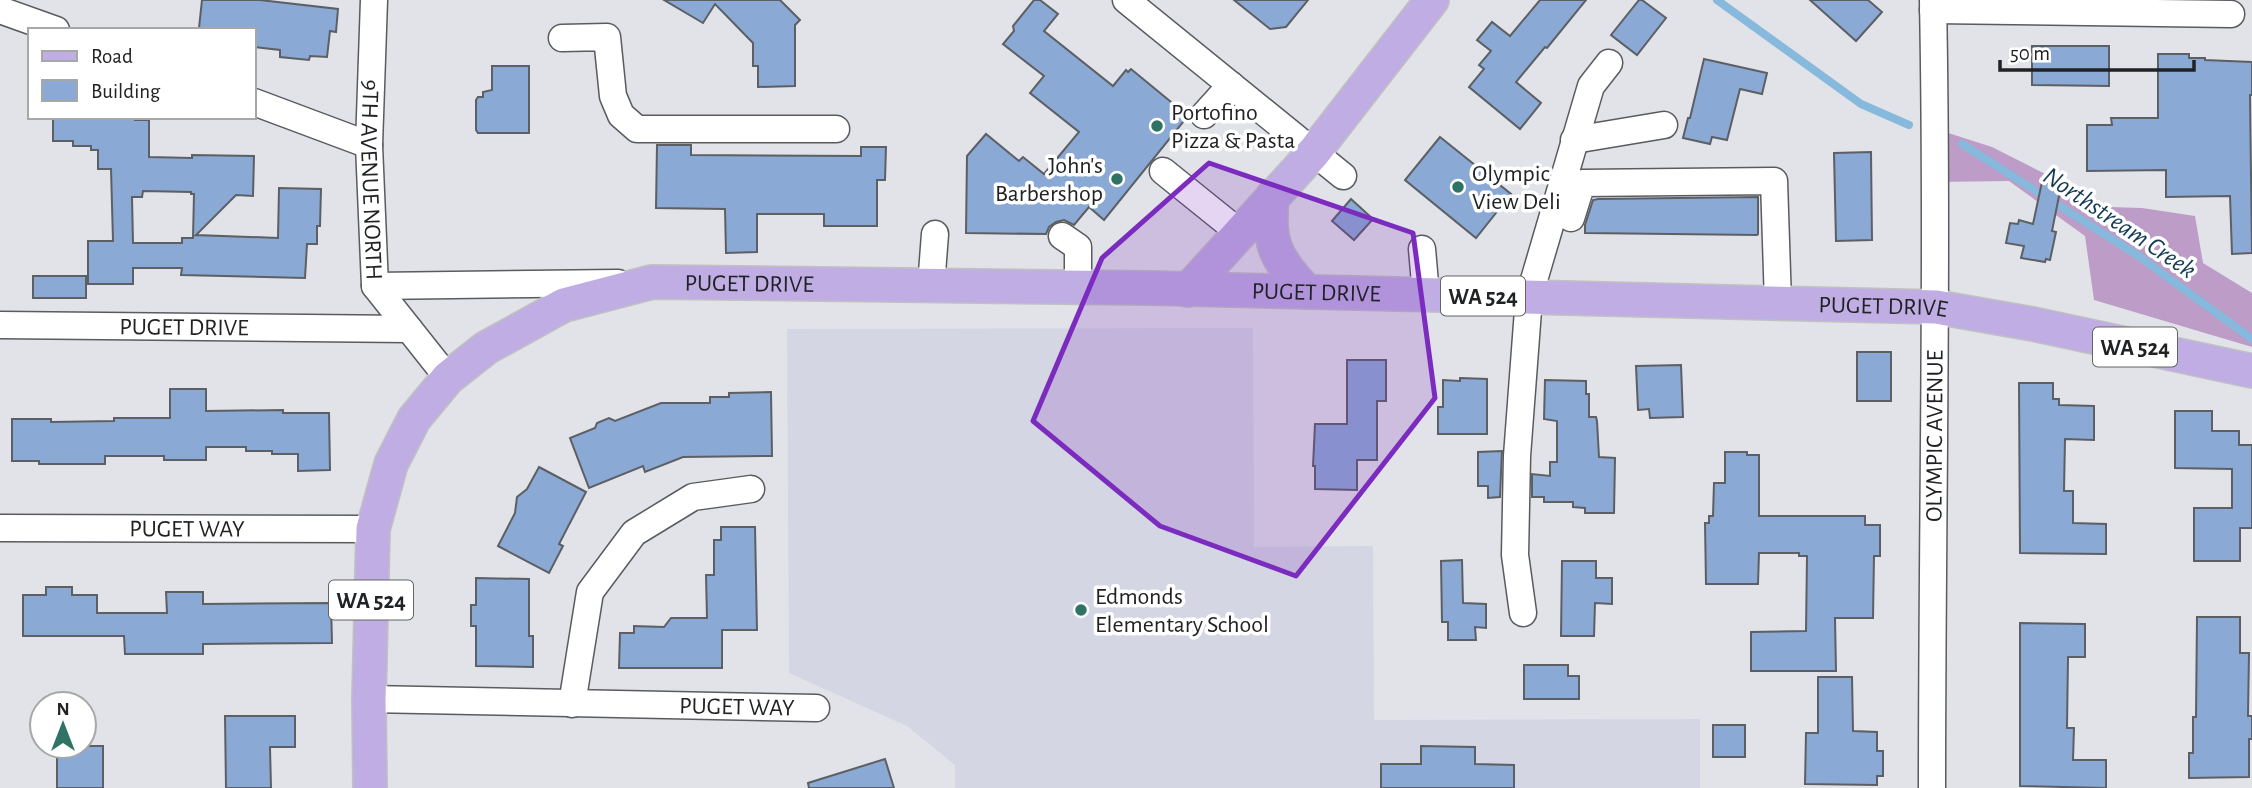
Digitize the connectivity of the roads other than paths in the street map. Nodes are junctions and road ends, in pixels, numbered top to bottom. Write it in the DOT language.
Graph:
graph roads {
  1 [pos="374,0"];
  2 [pos="1126,0"];
  3 [pos="1432,0"];
  4 [pos="1933,5"];
  5 [pos="0,10"];
  6 [pos="2231,14"];
  7 [pos="41,17"];
  8 [pos="562,38"];
  9 [pos="1609,63"];
  10 [pos="1231,85"];
  11 [pos="256,103"];
  12 [pos="1204,115"];
  13 [pos="1664,125"];
  14 [pos="836,129"];
  15 [pos="1574,140"];
  16 [pos="369,145"];
  17 [pos="1314,152"];
  18 [pos="1163,171"];
  19 [pos="1343,176"];
  20 [pos="1272,197"];
  21 [pos="1240,233"];
  22 [pos="935,234"];
  23 [pos="1062,236"];
  24 [pos="1422,249"];
  25 [pos="652,282"];
  26 [pos="375,286"];
  27 [pos="931,286"];
  28 [pos="1078,288"];
  29 [pos="1188,290"];
  30 [pos="1307,292"];
  31 [pos="1426,295"];
  32 [pos="1539,298"];
  33 [pos="1778,303"];
  34 [pos="1936,307"];
  35 [pos="0,325"];
  36 [pos="410,329"];
  37 [pos="2252,371"];
  38 [pos="448,378"];
  39 [pos="751,489"];
  40 [pos="0,528"];
  41 [pos="373,529"];
  42 [pos="1523,614"];
  43 [pos="369,699"];
  44 [pos="572,704"];
  45 [pos="816,708"];
  46 [pos="370,788"];
  47 [pos="1932,788"];
  1 -- 16 [label="street, 9TH AVENUE NORTH"];
  2 -- 10 [label="street"];
  3 -- 17 [label="main road"];
  4 -- 6 [label="street"];
  4 -- 34 [label="street, OLYMPIC AVENUE"];
  5 -- 7 [label="street"];
  8 -- 14 [label="street"];
  9 -- 15 [label="street"];
  10 -- 12 [label="street"];
  10 -- 17 [label="street"];
  11 -- 16 [label="street"];
  13 -- 15 [label="street"];
  15 -- 32 [label="street"];
  16 -- 26 [label="street, 9TH AVENUE NORTH"];
  17 -- 19 [label="street"];
  17 -- 20 [label="main road"];
  18 -- 21 [label="street"];
  20 -- 21 [label="main road"];
  20 -- 30 [label="main road"];
  21 -- 29 [label="main road"];
  22 -- 27 [label="street"];
  23 -- 28 [label="street"];
  24 -- 31 [label="street"];
  25 -- 26 [label="street, PUGET DRIVE"];
  25 -- 27 [label="main road, PUGET DRIVE / WA 524"];
  25 -- 38 [label="main road, WA 524"];
  26 -- 36 [label="street, 9TH AVENUE NORTH"];
  27 -- 28 [label="main road, PUGET DRIVE / WA 524"];
  28 -- 29 [label="main road, PUGET DRIVE / WA 524"];
  29 -- 30 [label="main road, PUGET DRIVE / WA 524"];
  30 -- 31 [label="main road, PUGET DRIVE / WA 524"];
  31 -- 32 [label="main road, PUGET DRIVE / WA 524"];
  32 -- 33 [label="main road, PUGET DRIVE / WA 524"];
  32 -- 33 [label="street"];
  32 -- 42 [label="street"];
  33 -- 34 [label="main road, PUGET DRIVE / WA 524"];
  34 -- 37 [label="main road, PUGET DRIVE / WA 524"];
  34 -- 47 [label="street, OLYMPIC AVENUE"];
  35 -- 36 [label="street, PUGET DRIVE"];
  36 -- 38 [label="street, 9TH AVENUE NORTH"];
  38 -- 41 [label="main road, WA 524"];
  39 -- 44 [label="street"];
  40 -- 41 [label="street, PUGET WAY"];
  41 -- 43 [label="main road, WA 524"];
  43 -- 44 [label="street, PUGET WAY"];
  43 -- 46 [label="main road, WA 524"];
  44 -- 45 [label="street, PUGET WAY"];
}
